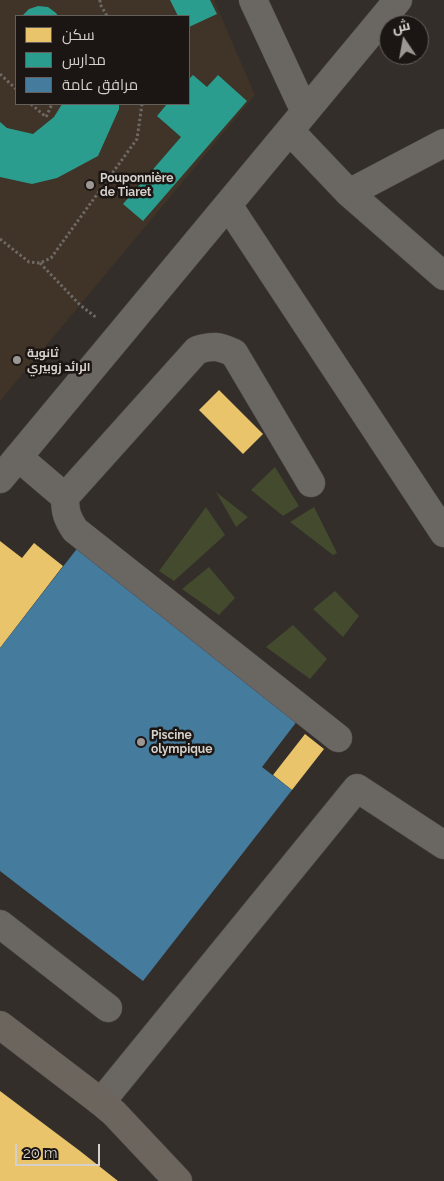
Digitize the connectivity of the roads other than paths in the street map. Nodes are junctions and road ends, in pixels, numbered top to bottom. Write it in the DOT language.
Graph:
graph roads {
  1 [pos="254,0"];
  2 [pos="398,0"];
  3 [pos="297,122"];
  4 [pos="444,143"];
  5 [pos="349,193"];
  6 [pos="228,205"];
  7 [pos="444,276"];
  8 [pos="18,457"];
  9 [pos="0,479"];
  10 [pos="311,483"];
  11 [pos="65,497"];
  12 [pos="444,533"];
  13 [pos="338,738"];
  14 [pos="444,845"];
  15 [pos="0,924"];
  16 [pos="108,1008"];
  17 [pos="0,1024"];
  18 [pos="101,1102"];
  19 [pos="178,1181"];
  1 -- 3 [label="street"];
  2 -- 3 [label="street"];
  3 -- 5 [label="street"];
  3 -- 6 [label="street"];
  4 -- 5 [label="street"];
  5 -- 7 [label="street"];
  6 -- 8 [label="street"];
  6 -- 12 [label="street"];
  8 -- 9 [label="street"];
  8 -- 11 [label="street"];
  10 -- 11 [label="street"];
  11 -- 13 [label="street"];
  14 -- 18 [label="street"];
  15 -- 16 [label="street"];
  17 -- 18 [label="main road"];
  18 -- 19 [label="main road"];
}
